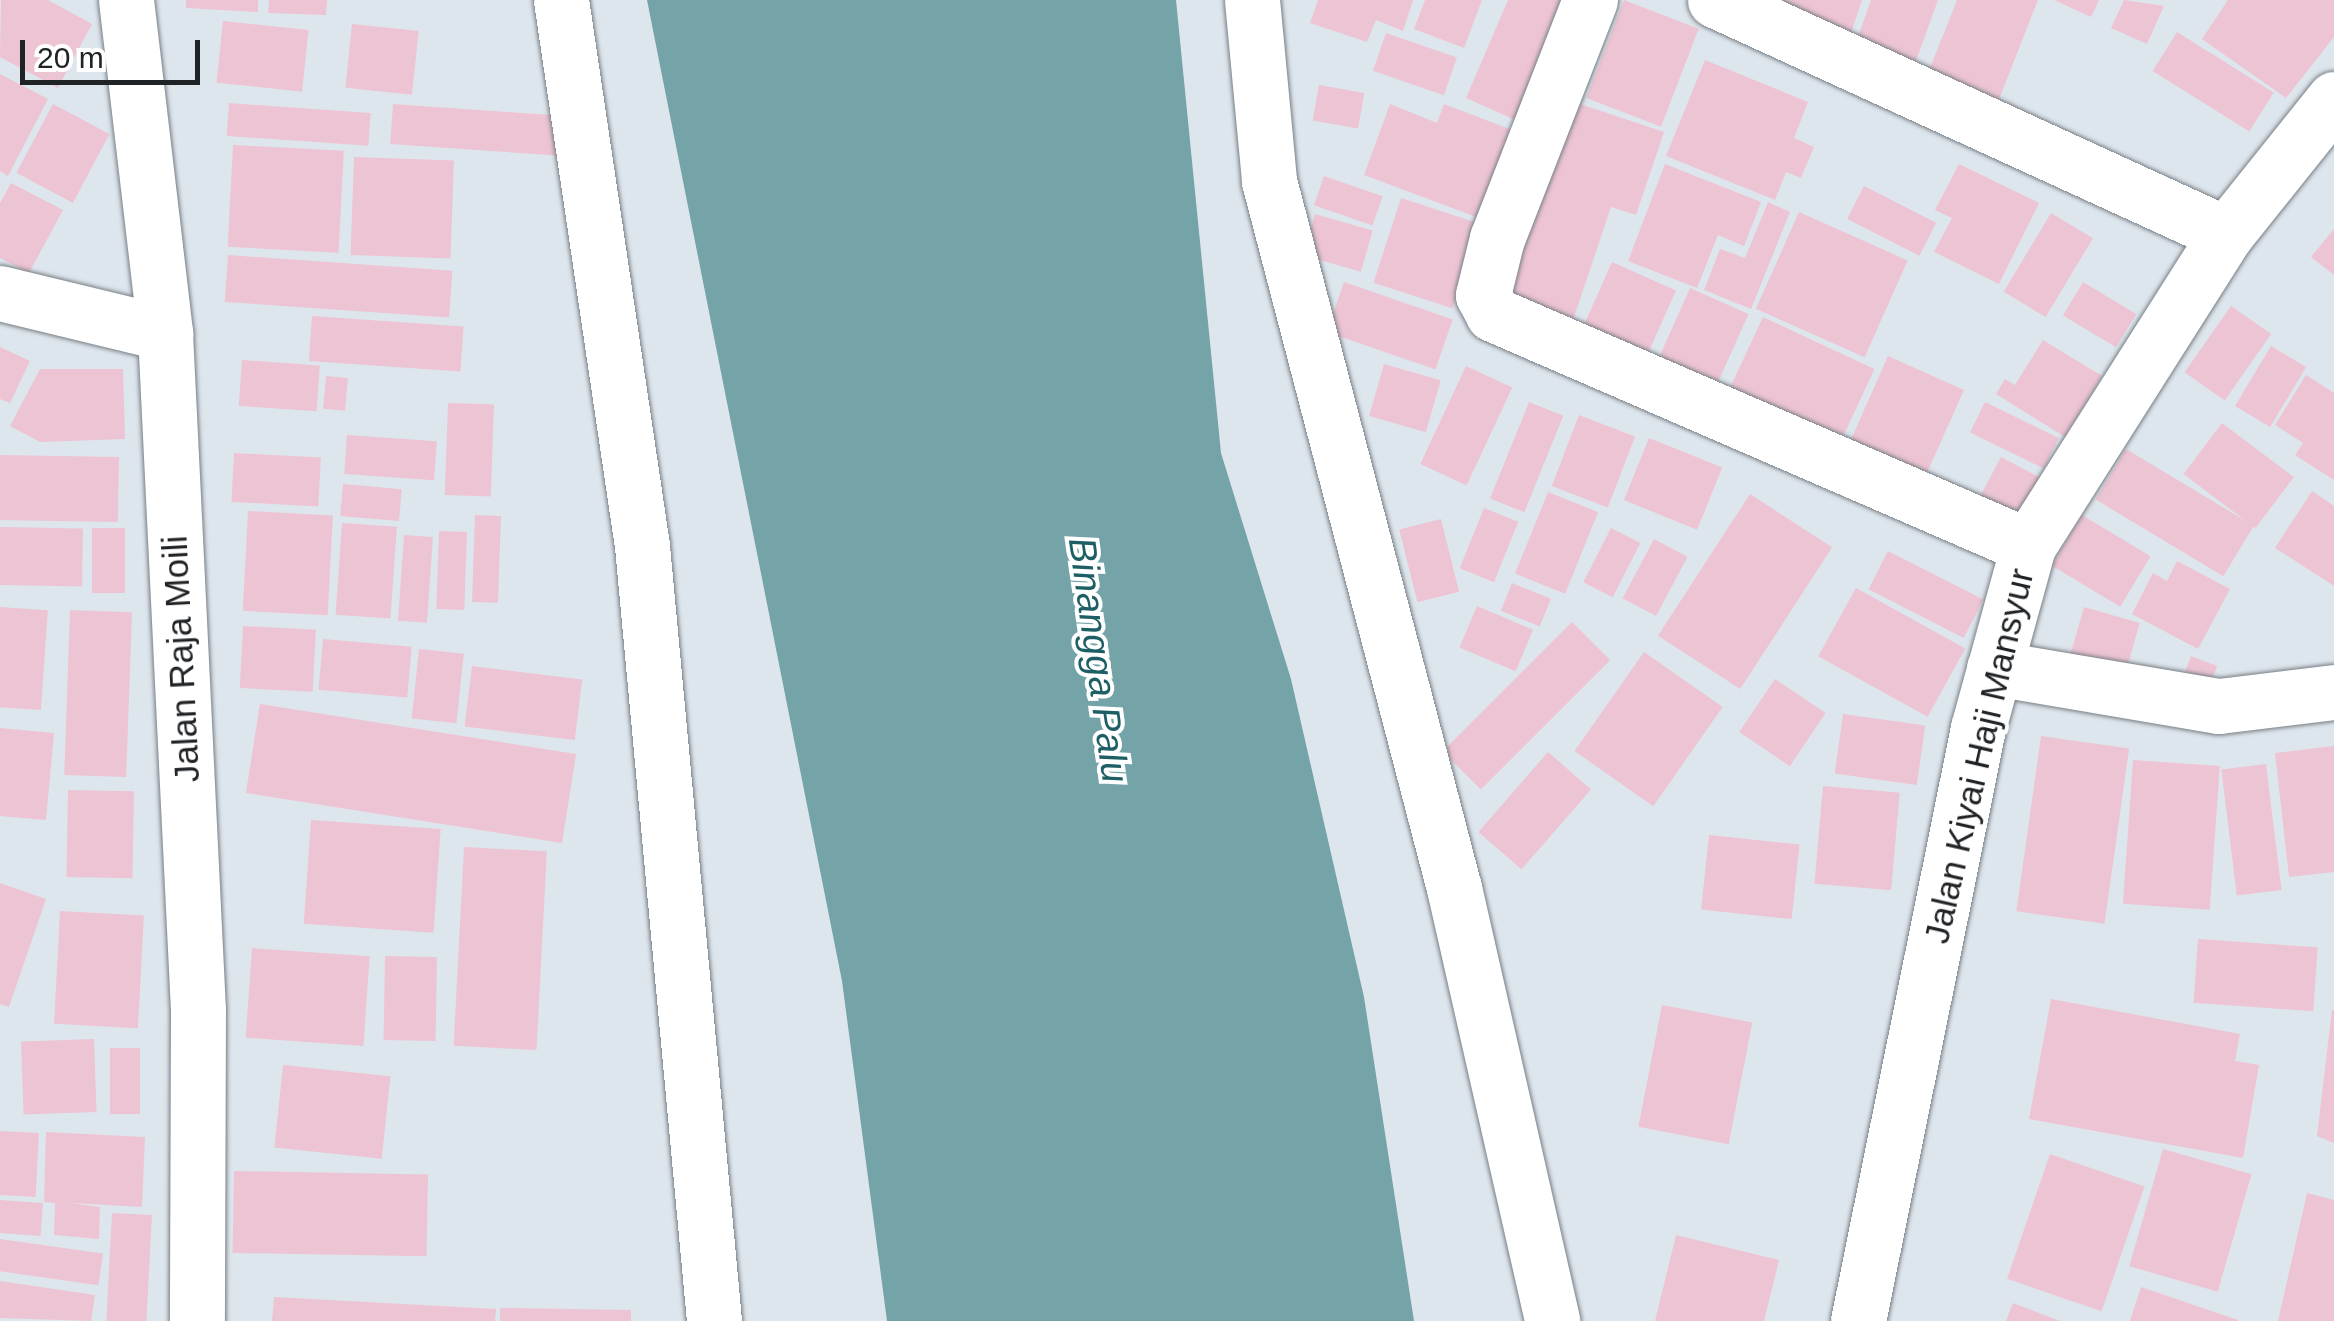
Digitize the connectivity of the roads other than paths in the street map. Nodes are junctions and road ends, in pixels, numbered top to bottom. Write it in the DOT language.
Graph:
graph roads {
  1 [pos="126,0"];
  2 [pos="561,0"];
  3 [pos="1252,0"];
  4 [pos="1590,0"];
  5 [pos="1715,0"];
  6 [pos="2334,99"];
  7 [pos="2226,234"];
  8 [pos="0,293"];
  9 [pos="165,333"];
  10 [pos="2028,546"];
  11 [pos="1994,668"];
  12 [pos="2334,692"];
  13 [pos="198,1321"];
  14 [pos="714,1321"];
  15 [pos="1552,1321"];
  16 [pos="1858,1321"];
  1 -- 9 [label="street, Jalan Raja Moili"];
  2 -- 14 [label="street"];
  3 -- 15 [label="street"];
  4 -- 10 [label="street"];
  5 -- 7 [label="street"];
  6 -- 7 [label="street, Jalan Kiyai Haji Mansyur"];
  7 -- 10 [label="street, Jalan Kiyai Haji Mansyur"];
  8 -- 9 [label="street"];
  9 -- 13 [label="street, Jalan Raja Moili"];
  10 -- 11 [label="street, Jalan Kiyai Haji Mansyur"];
  11 -- 12 [label="street"];
  11 -- 16 [label="street, Jalan Kiyai Haji Mansyur"];
}
